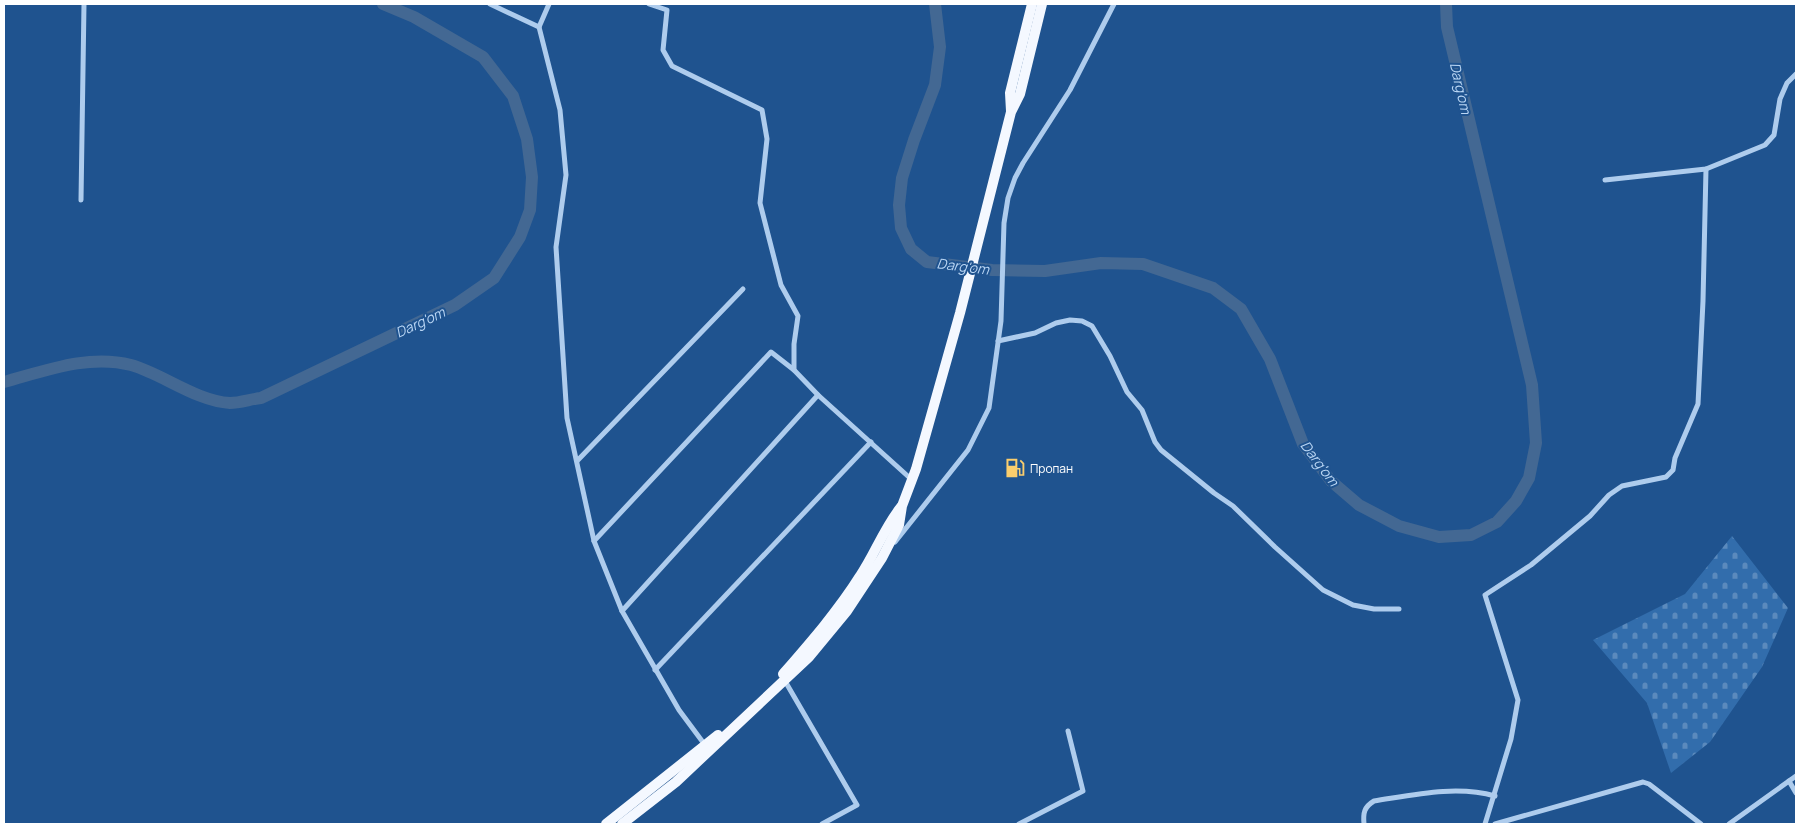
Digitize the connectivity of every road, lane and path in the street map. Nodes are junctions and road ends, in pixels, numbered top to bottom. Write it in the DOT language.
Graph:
graph roads {
  1 [pos="84,4"];
  2 [pos="490,4"];
  3 [pos="549,4"];
  4 [pos="649,4"];
  5 [pos="1032,4"];
  6 [pos="1042,4"];
  7 [pos="1114,4"];
  8 [pos="539,27"];
  9 [pos="1796,74"];
  10 [pos="1012,112"];
  11 [pos="1706,169"];
  12 [pos="1605,180"];
  13 [pos="81,200"];
  14 [pos="743,289"];
  15 [pos="998,341"];
  16 [pos="794,370"];
  17 [pos="818,395"];
  18 [pos="871,442"];
  19 [pos="576,462"];
  20 [pos="911,479"];
  21 [pos="902,506"];
  22 [pos="594,541"];
  23 [pos="882,558"];
  24 [pos="1399,609"];
  25 [pos="622,611"];
  26 [pos="654,670"];
  27 [pos="785,681"];
  28 [pos="1068,731"];
  29 [pos="705,746"];
  30 [pos="1796,776"];
  31 [pos="1789,781"];
  32 [pos="1796,793"];
  33 [pos="1495,796"];
  34 [pos="606,824"];
  35 [pos="622,824"];
  36 [pos="822,824"];
  37 [pos="1018,824"];
  38 [pos="1364,824"];
  39 [pos="1485,824"];
  40 [pos="1495,824"];
  41 [pos="1701,824"];
  42 [pos="1729,824"];
  1 -- 13 [label="street"];
  2 -- 8 [label="street"];
  3 -- 8 [label="street"];
  4 -- 16 [label="street"];
  5 -- 10 [label="main road"];
  6 -- 10 [label="main road"];
  7 -- 15 [label="street"];
  8 -- 19 [label="street"];
  9 -- 11 [label="street"];
  10 -- 20 [label="main road"];
  11 -- 12 [label="street"];
  11 -- 33 [label="street"];
  14 -- 19 [label="street"];
  15 -- 23 [label="street"];
  15 -- 24 [label="street"];
  16 -- 17 [label="street"];
  16 -- 22 [label="street"];
  17 -- 18 [label="street"];
  17 -- 25 [label="street"];
  18 -- 20 [label="street"];
  18 -- 26 [label="street"];
  19 -- 22 [label="street"];
  20 -- 21 [label="main road"];
  21 -- 23 [label="main road"];
  21 -- 29 [label="main road"];
  22 -- 25 [label="street"];
  23 -- 27 [label="main road"];
  25 -- 26 [label="street"];
  26 -- 29 [label="street"];
  27 -- 35 [label="main road"];
  27 -- 36 [label="street"];
  28 -- 37 [label="street"];
  29 -- 34 [label="main road"];
  30 -- 31 [label="street"];
  31 -- 32 [label="street"];
  31 -- 42 [label="street"];
  33 -- 38 [label="street"];
  33 -- 39 [label="street"];
  40 -- 41 [label="street"];
}
